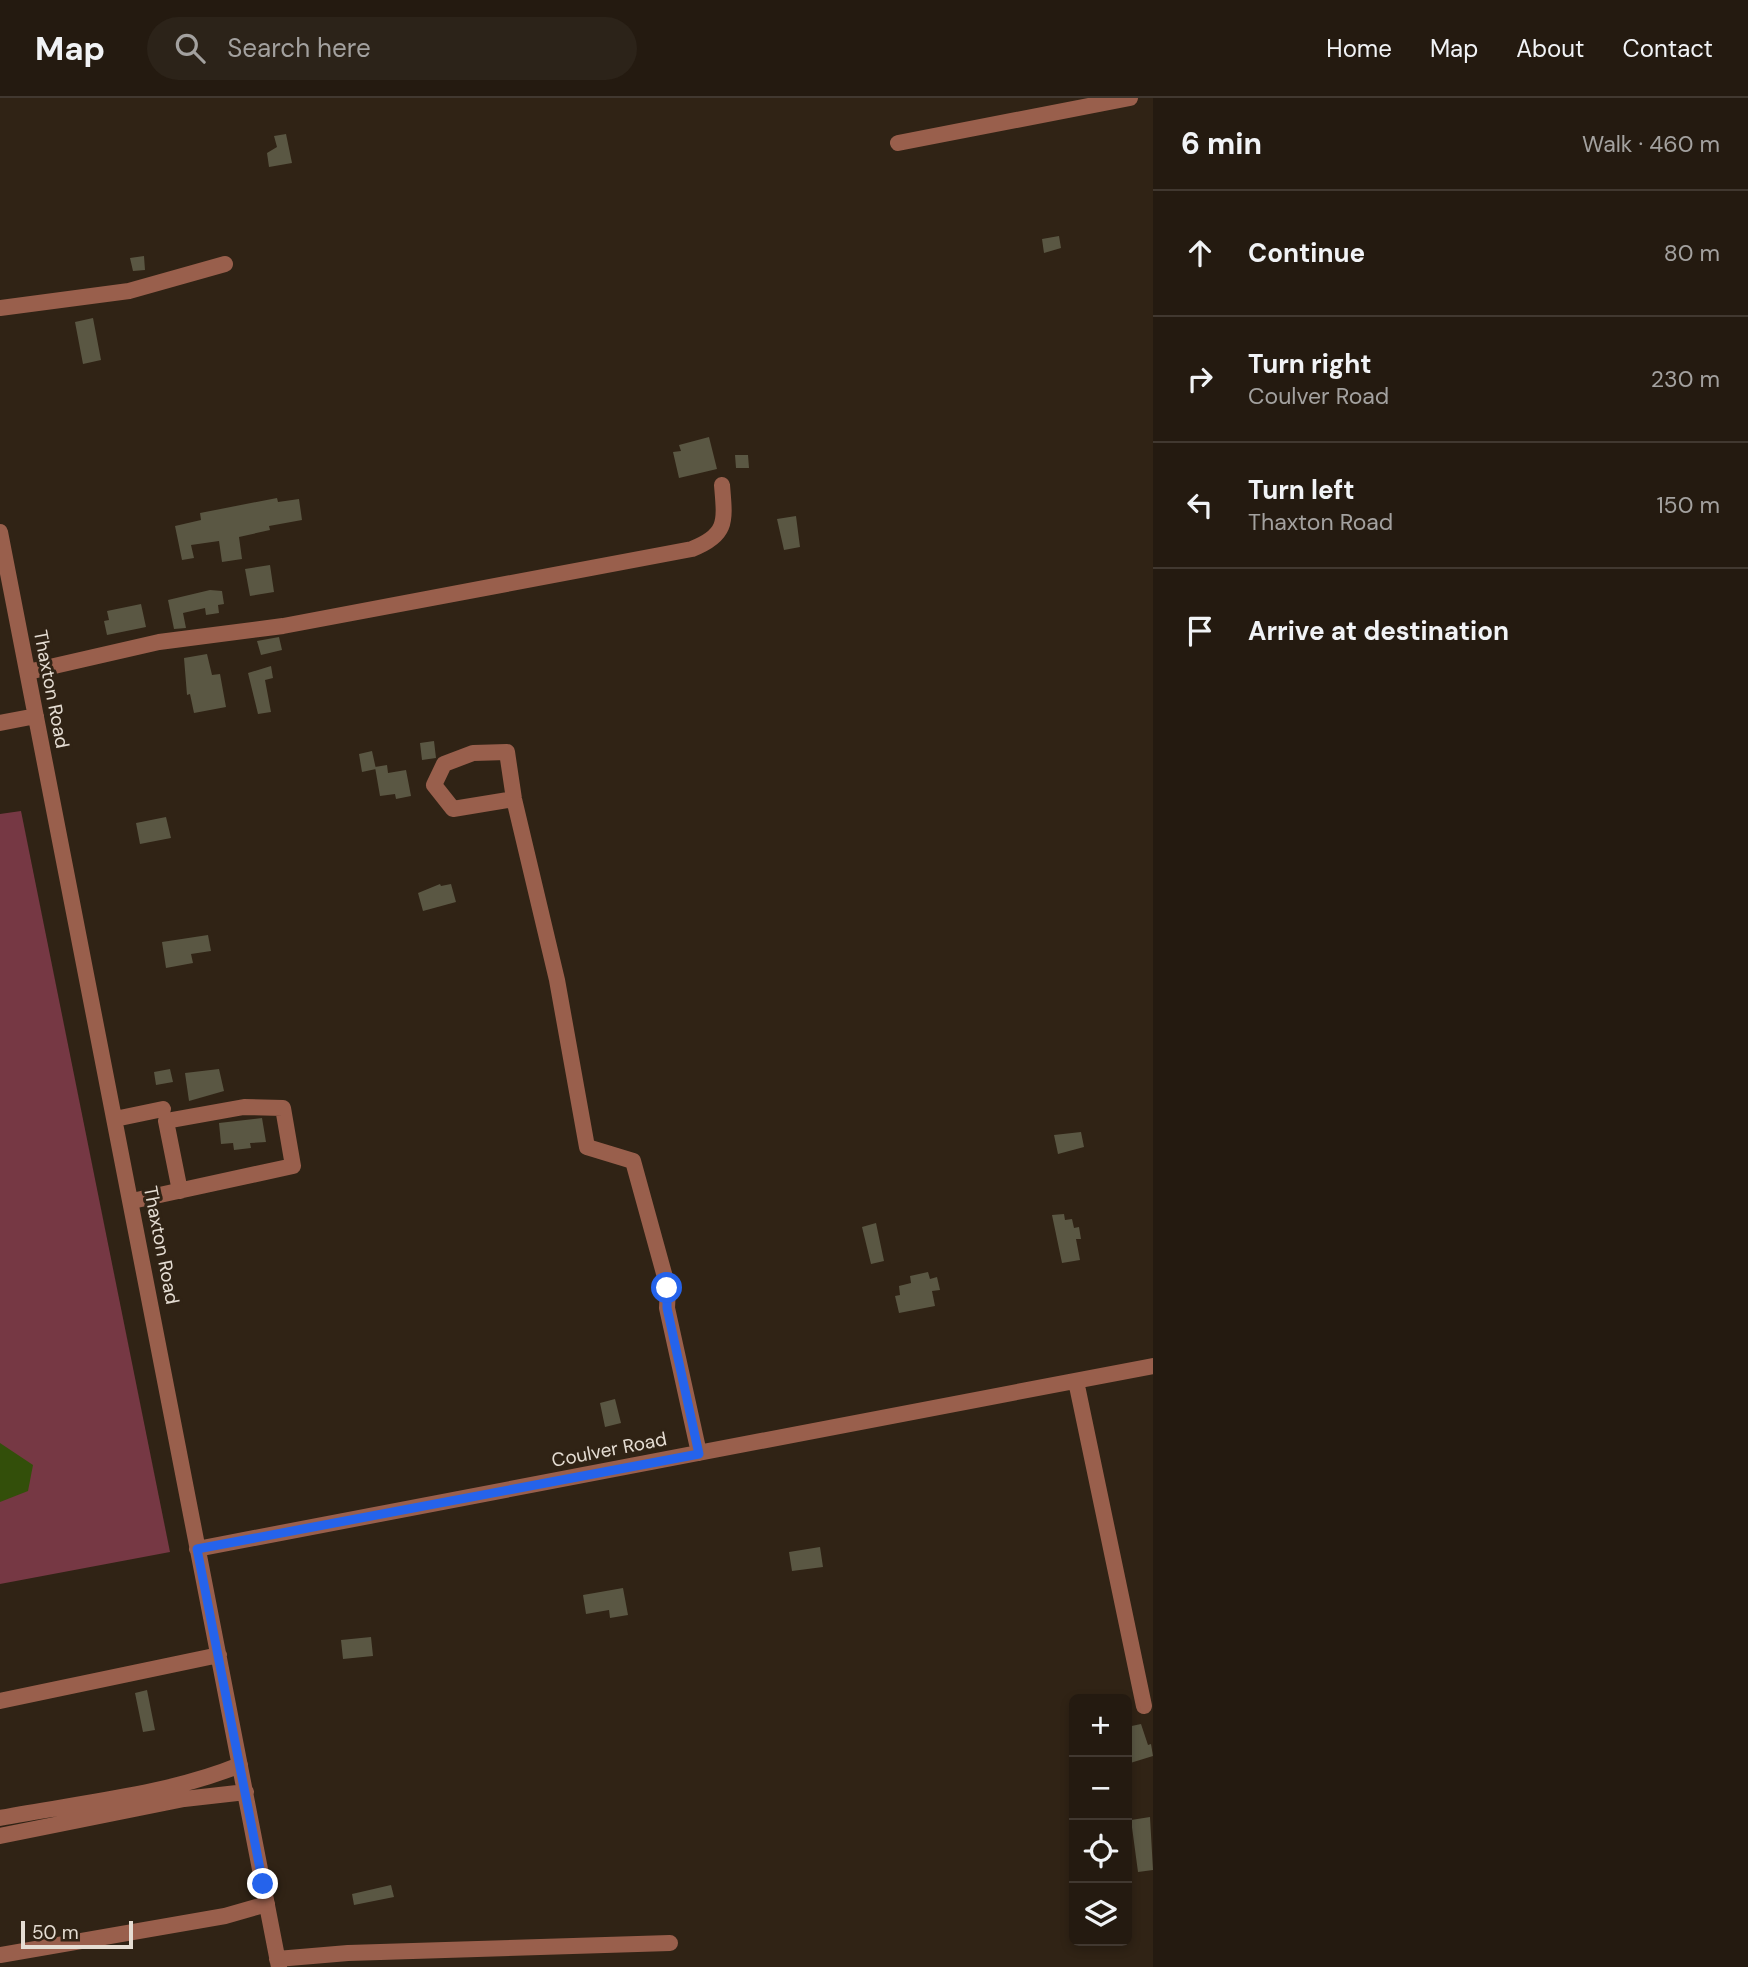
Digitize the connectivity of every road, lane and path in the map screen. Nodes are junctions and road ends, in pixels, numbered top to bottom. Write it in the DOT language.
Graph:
graph roads {
  1 [pos="1130,98"];
  2 [pos="898,143"];
  3 [pos="225,264"];
  4 [pos="0,308"];
  5 [pos="722,485"];
  6 [pos="0,532"];
  7 [pos="28,672"];
  8 [pos="36,716"];
  9 [pos="0,723"];
  10 [pos="514,799"];
  11 [pos="163,1108"];
  12 [pos="116,1118"];
  13 [pos="180,1191"];
  14 [pos="132,1201"];
  15 [pos="1153,1366"];
  16 [pos="1076,1381"];
  17 [pos="699,1454"];
  18 [pos="197,1549"];
  19 [pos="219,1655"];
  20 [pos="0,1701"];
  21 [pos="1144,1706"];
  22 [pos="240,1765"];
  23 [pos="246,1792"];
  24 [pos="0,1818"];
  25 [pos="0,1836"];
  26 [pos="267,1904"];
  27 [pos="670,1943"];
  28 [pos="0,1955"];
  29 [pos="278,1963"];
  1 -- 2 [label="street"];
  3 -- 4 [label="street"];
  5 -- 7 [label="street"];
  6 -- 7 [label="street, Thaxton Road"];
  7 -- 8 [label="street, Thaxton Road"];
  8 -- 9 [label="street"];
  8 -- 12 [label="street, Thaxton Road"];
  10 -- 10 [label="street"];
  10 -- 17 [label="street"];
  11 -- 12 [label="street"];
  11 -- 13 [label="street"];
  11 -- 13 [label="street"];
  12 -- 14 [label="street, Thaxton Road"];
  13 -- 14 [label="street"];
  14 -- 18 [label="street, Thaxton Road"];
  15 -- 16 [label="street, Coulver Road"];
  16 -- 17 [label="street, Coulver Road"];
  16 -- 21 [label="street"];
  17 -- 18 [label="street, Coulver Road"];
  18 -- 19 [label="street, Thaxton Road"];
  19 -- 20 [label="street"];
  19 -- 22 [label="street, Thaxton Road"];
  22 -- 23 [label="street, Thaxton Road"];
  22 -- 24 [label="street"];
  23 -- 25 [label="street"];
  23 -- 26 [label="street, Thaxton Road"];
  26 -- 28 [label="street"];
  26 -- 29 [label="street, Thaxton Road"];
  27 -- 29 [label="street"];
}
